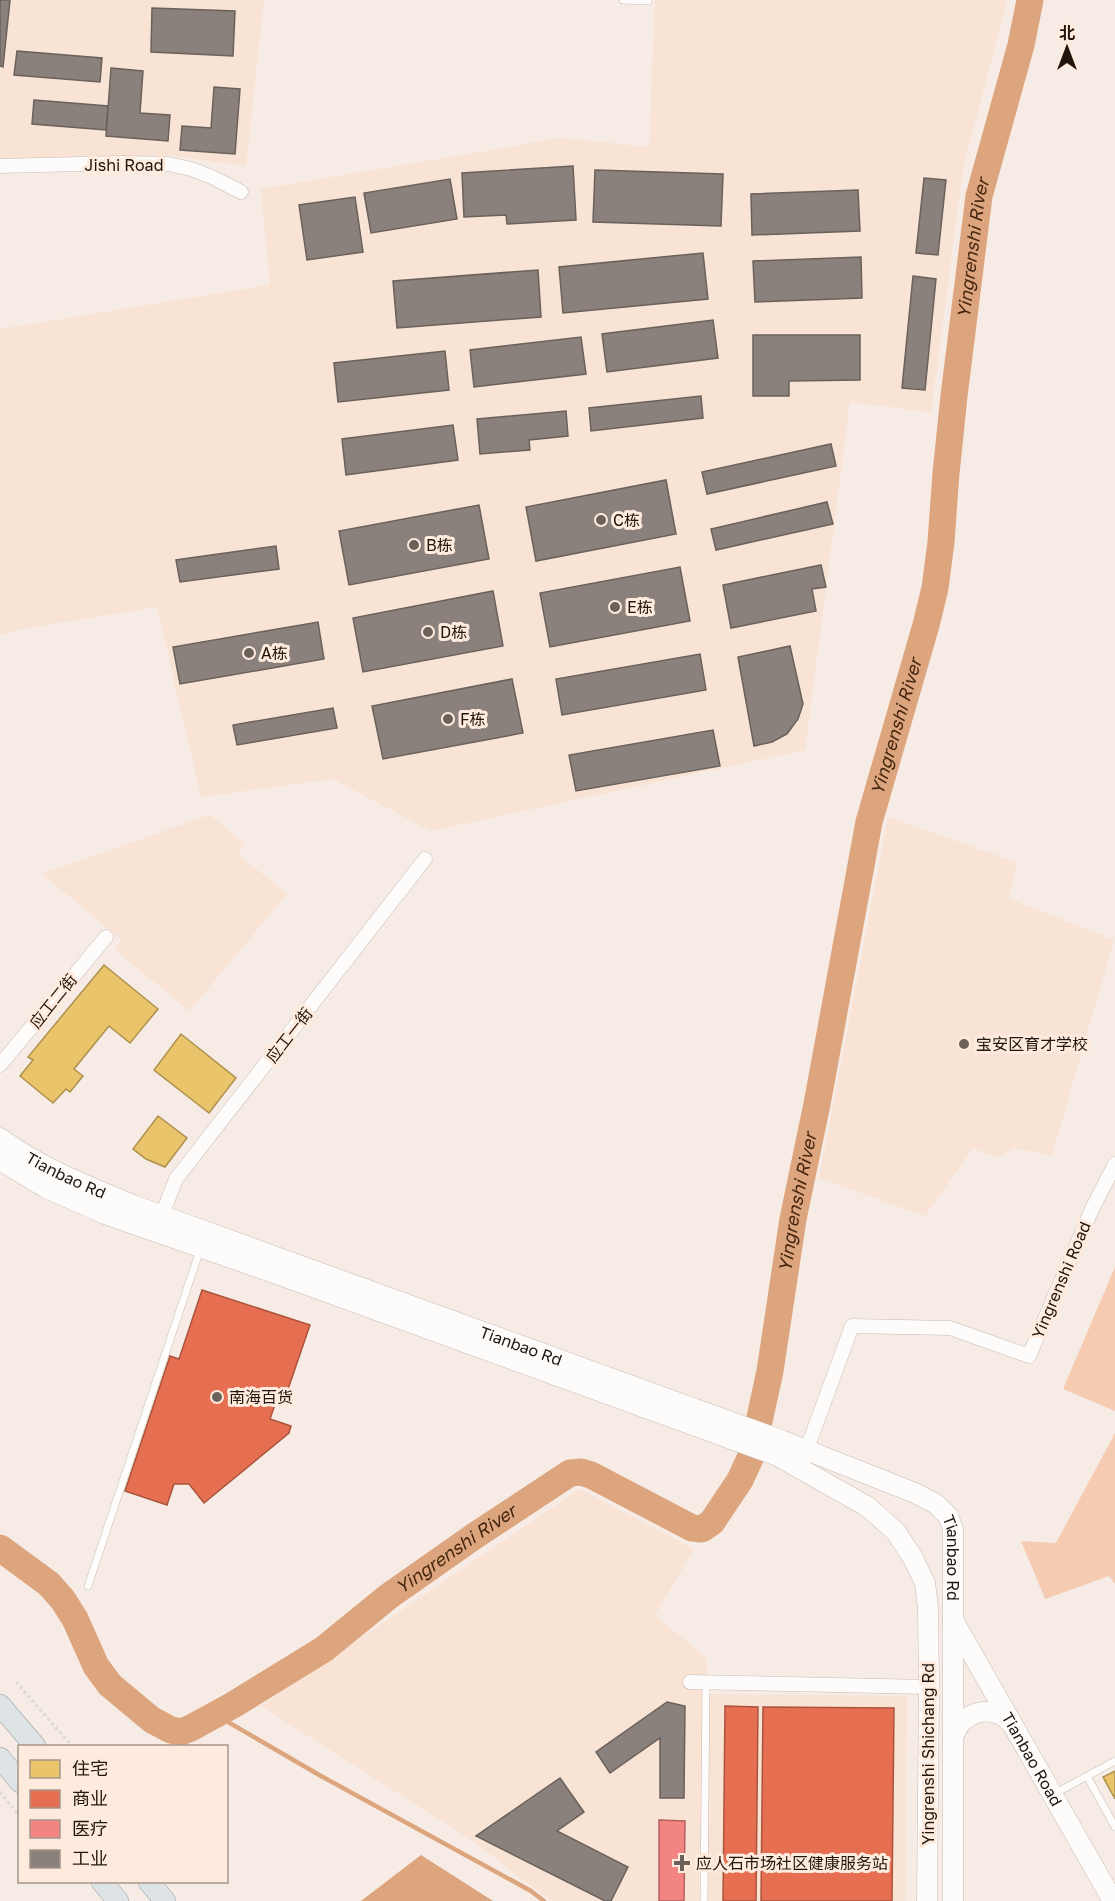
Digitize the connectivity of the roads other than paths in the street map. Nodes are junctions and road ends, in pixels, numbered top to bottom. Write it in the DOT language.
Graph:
graph roads {
  1 [pos="623,0"];
  2 [pos="648,1"];
  3 [pos="0,166"];
  4 [pos="242,192"];
  5 [pos="425,859"];
  6 [pos="106,937"];
  7 [pos="0,1065"];
  8 [pos="0,1138"];
  9 [pos="0,1160"];
  10 [pos="1115,1164"];
  11 [pos="162,1215"];
  12 [pos="201,1247"];
  13 [pos="728,1429"];
  14 [pos="803,1458"];
  15 [pos="88,1586"];
  16 [pos="927,1607"];
  17 [pos="952,1617"];
  18 [pos="690,1683"];
  19 [pos="706,1683"];
  20 [pos="929,1688"];
  21 [pos="0,1705"];
  22 [pos="1015,1728"];
  23 [pos="952,1743"];
  24 [pos="34,1745"];
  25 [pos="0,1758"];
  26 [pos="1115,1761"];
  27 [pos="1087,1776"];
  28 [pos="18,1780"];
  29 [pos="1054,1794"];
  30 [pos="1115,1827"];
  31 [pos="104,1883"];
  32 [pos="151,1883"];
  33 [pos="118,1901"];
  34 [pos="165,1901"];
  35 [pos="704,1901"];
  36 [pos="927,1901"];
  37 [pos="953,1901"];
  38 [pos="1113,1901"];
  1 -- 2 [label="lane"];
  3 -- 4 [label="street, Jishi Road"];
  5 -- 11 [label="street, 应工一街"];
  6 -- 7 [label="street, 应工二街"];
  8 -- 11 [label="street, Tianbao Rd"];
  9 -- 12 [label="street, Tianbao Rd"];
  10 -- 14 [label="street, Yingrenshi Road"];
  11 -- 13 [label="street, Tianbao Rd"];
  12 -- 13 [label="street, Tianbao Rd"];
  12 -- 15 [label="lane"];
  13 -- 14 [label="street, Tianbao Rd"];
  14 -- 16 [label="street, Tianbao Rd"];
  14 -- 17 [label="street, Tianbao Rd"];
  16 -- 20 [label="street, Yingrenshi Shichang Rd"];
  17 -- 22 [label="street, Tianbao Road"];
  17 -- 23 [label="street, Yingrenshi Shichang Rd"];
  18 -- 19 [label="street"];
  19 -- 20 [label="street"];
  19 -- 35 [label="lane"];
  20 -- 36 [label="street, Yingrenshi Shichang Rd"];
  21 -- 24 [label="main road"];
  22 -- 23 [label="street"];
  22 -- 29 [label="street, Tianbao Road"];
  23 -- 37 [label="street, Yingrenshi Shichang Rd"];
  25 -- 28 [label="main road"];
  26 -- 27 [label="lane"];
  27 -- 29 [label="lane"];
  27 -- 30 [label="lane"];
  29 -- 38 [label="street, Tianbao Road"];
  31 -- 33 [label="main road"];
  32 -- 34 [label="main road"];
}
